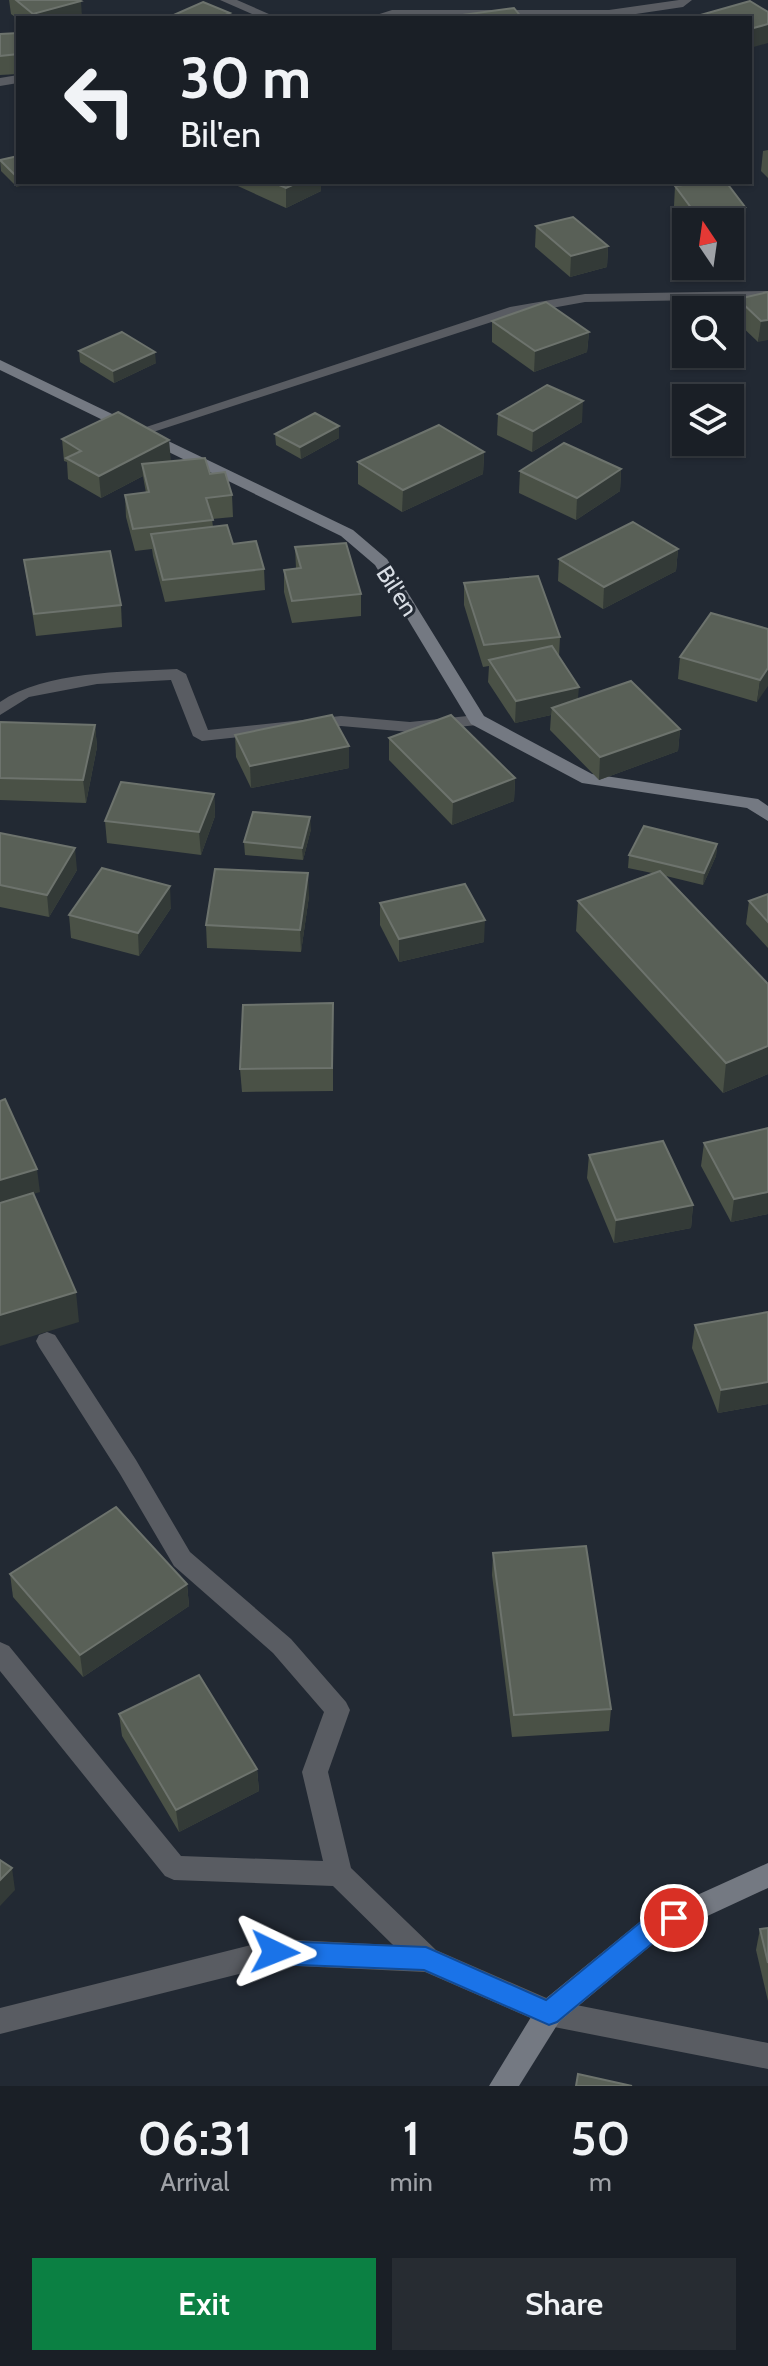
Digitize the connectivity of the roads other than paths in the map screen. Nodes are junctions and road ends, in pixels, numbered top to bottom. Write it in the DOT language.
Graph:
graph roads {
  1 [pos="226,0"];
  2 [pos="686,0"];
  3 [pos="267,16"];
  4 [pos="382,16"];
  5 [pos="768,295"];
  6 [pos="0,364"];
  7 [pos="139,432"];
  8 [pos="0,710"];
  9 [pos="477,720"];
  10 [pos="768,815"];
  11 [pos="47,1341"];
  12 [pos="0,1653"];
  13 [pos="339,1874"];
  14 [pos="768,1875"];
  15 [pos="426,1959"];
  16 [pos="549,2013"];
  17 [pos="0,2021"];
  18 [pos="768,2056"];
  19 [pos="503,2086"];
  1 -- 3 [label="street"];
  2 -- 4 [label="street"];
  5 -- 7 [label="street"];
  6 -- 7 [label="street, Bil'en"];
  7 -- 9 [label="street, Bil'en"];
  8 -- 9 [label="street"];
  9 -- 10 [label="street"];
  11 -- 13 [label="street"];
  12 -- 13 [label="street"];
  13 -- 15 [label="street"];
  14 -- 16 [label="street"];
  15 -- 16 [label="street"];
  15 -- 17 [label="street"];
  16 -- 18 [label="street"];
  16 -- 19 [label="street"];
}
